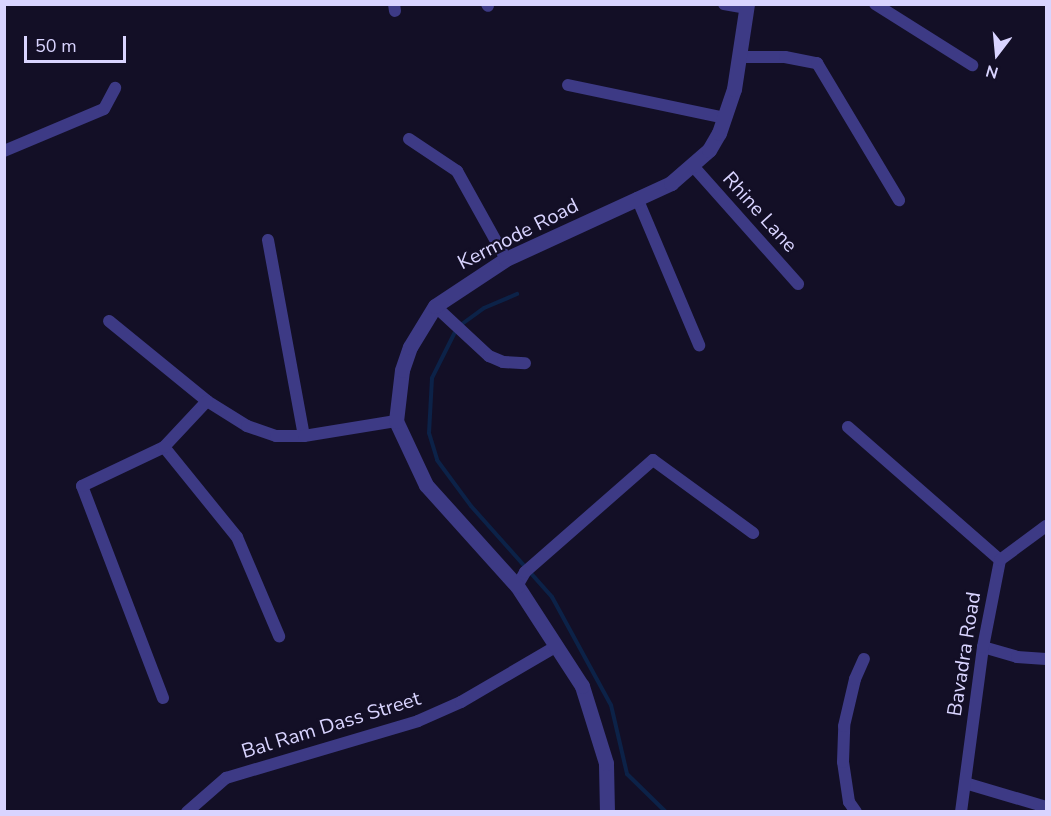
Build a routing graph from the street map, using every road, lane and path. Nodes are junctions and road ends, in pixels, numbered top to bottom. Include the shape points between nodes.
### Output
1 (724, 4) edge
2 (875, 4) edge
3 (747, 6) edge
4 (739, 57) junction
5 (972, 65) dead end
6 (568, 85) dead end
7 (115, 88) dead end
8 (725, 117) junction
9 (409, 139) dead end
10 (4, 151) edge
11 (693, 166) junction
12 (637, 198) junction
13 (900, 200) dead end
14 (268, 240) dead end
15 (506, 259) junction
16 (798, 284) dead end
17 (435, 306) junction
18 (109, 321) dead end
19 (699, 345) dead end
20 (525, 363) dead end
21 (207, 401) junction
22 (396, 421) junction
23 (848, 427) dead end
24 (304, 436) junction
25 (164, 447) junction
26 (1047, 526) edge
27 (753, 532) dead end
28 (1000, 560) junction
29 (517, 586) junction
30 (279, 636) dead end
31 (555, 647) junction
32 (983, 647) junction
33 (864, 659) dead end
34 (1047, 659) edge
35 (163, 698) dead end
36 (965, 783) junction
37 (1047, 807) edge
38 (187, 812) edge
39 (607, 812) edge
40 (856, 812) edge
41 (961, 812) edge

1 - 3 street
2 - 5 street
3 - 4 street, Kermode Road
4 - 8 street, Kermode Road
4 - 13 street via 785,57 817,63
6 - 8 street
7 - 10 street via 104,108
8 - 11 street, Kermode Road via 709,150
9 - 15 street via 457,171
11 - 12 street, Kermode Road via 671,183
11 - 16 street, Rhine Lane
12 - 15 street, Kermode Road
12 - 19 street
14 - 24 street
15 - 17 street, Kermode Road
17 - 20 street via 489,356 503,362
17 - 22 street, Kermode Road via 410,347 402,370
18 - 21 street
21 - 24 street via 247,426 276,436
21 - 25 street
22 - 24 street
22 - 29 street via 426,484
23 - 28 street
25 - 30 street via 237,537
25 - 35 street via 82,486
26 - 28 street
27 - 29 street via 653,460 525,572
28 - 32 street, Bavadra Road
29 - 31 street
31 - 38 street, Bal Ram Dass Street via 461,702 418,721 226,778
31 - 39 street via 582,686 594,717 606,763
32 - 34 street via 1017,657
32 - 36 street, Bavadra Road
33 - 40 street via 843,726 849,802
36 - 37 street
36 - 41 street, Bavadra Road

